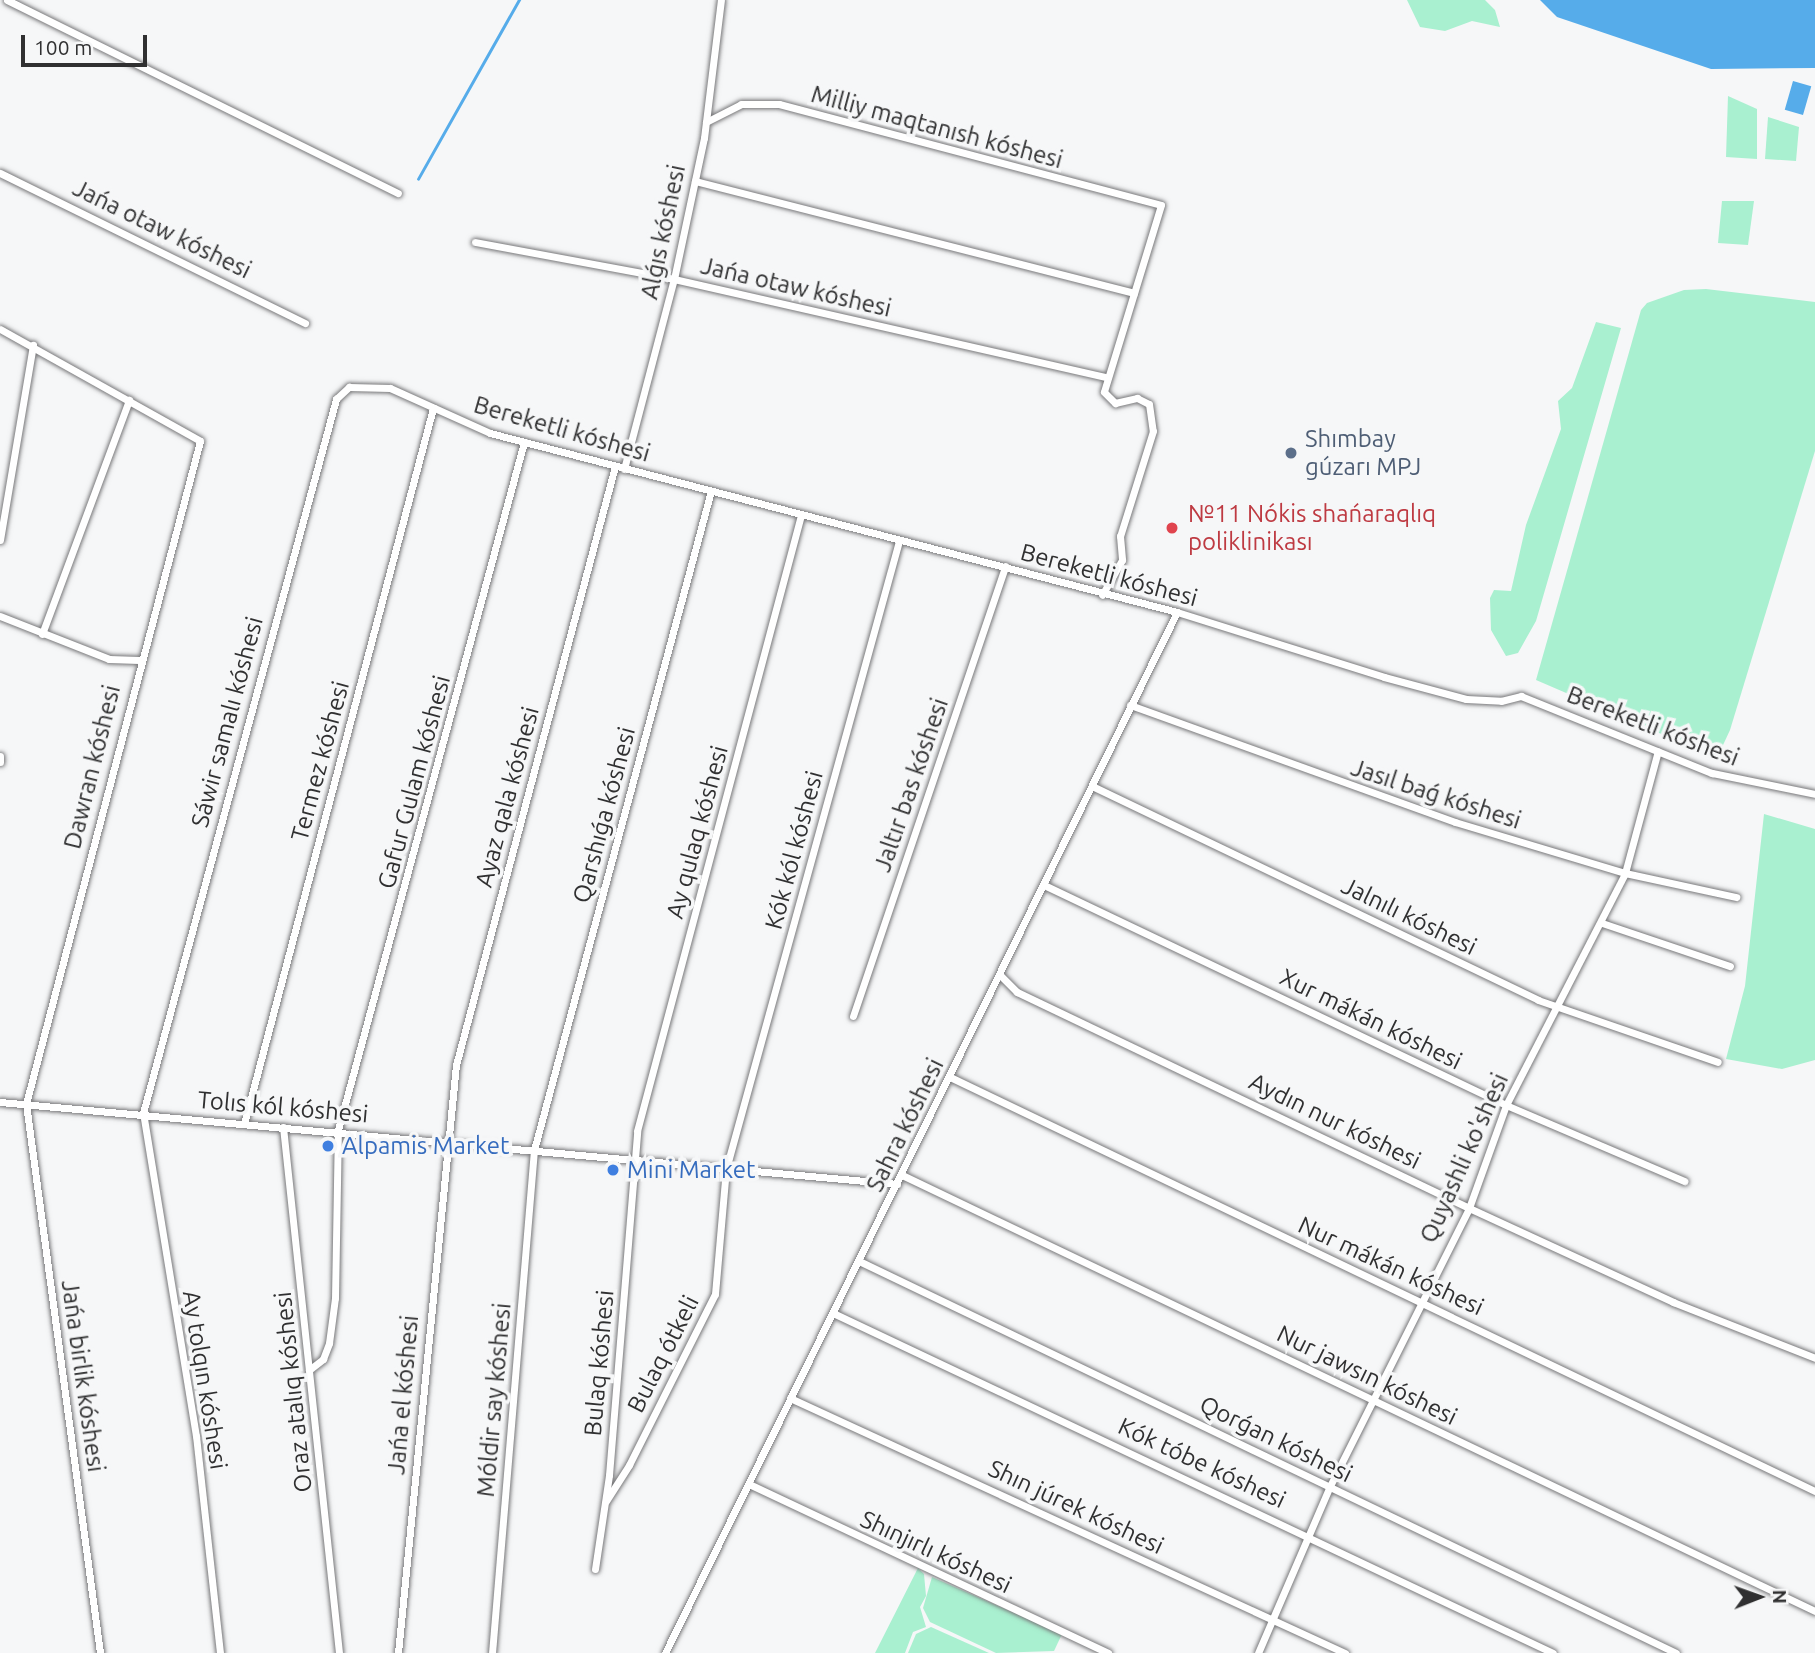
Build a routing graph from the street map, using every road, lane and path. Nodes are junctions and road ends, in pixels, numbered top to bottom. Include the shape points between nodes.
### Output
1 (7, 0) edge
2 (721, 0) edge
3 (706, 122) junction
4 (0, 173) edge
5 (695, 181) junction
6 (398, 193) dead end
7 (475, 242) dead end
8 (674, 279) junction
9 (1134, 293) junction
10 (305, 323) dead end
11 (0, 329) edge
12 (33, 345) junction
13 (1107, 377) junction
14 (390, 388) joint
15 (129, 400) junction
16 (433, 408) junction
17 (524, 442) junction
18 (615, 466) junction
19 (624, 469) junction
20 (711, 491) junction
21 (801, 515) junction
22 (0, 540) edge
23 (899, 541) junction
24 (1005, 566) junction
25 (1102, 595) junction
26 (1177, 612) junction
27 (0, 616) edge
28 (41, 634) junction
29 (139, 660) junction
30 (1130, 705) junction
31 (1658, 751) junction
32 (1092, 786) junction
33 (1815, 794) edge
34 (1625, 873) junction
35 (1044, 886) junction
36 (1736, 897) dead end
37 (1602, 923) junction
38 (1730, 966) dead end
39 (1000, 975) junction
40 (1556, 1006) junction
41 (853, 1016) dead end
42 (1718, 1062) dead end
43 (950, 1077) junction
44 (0, 1102) edge
45 (26, 1104) junction
46 (1506, 1105) junction
47 (144, 1113) junction
48 (244, 1124) junction
49 (283, 1127) junction
50 (338, 1130) junction
51 (447, 1140) junction
52 (534, 1150) junction
53 (637, 1159) junction
54 (726, 1169) junction
55 (902, 1175) junction
56 (1684, 1181) dead end
57 (897, 1184) junction
58 (1469, 1208) junction
59 (859, 1261) junction
60 (1419, 1300) junction
61 (834, 1313) junction
62 (1815, 1358) edge
63 (310, 1370) junction
64 (790, 1398) junction
65 (1372, 1399) junction
66 (749, 1484) junction
67 (1330, 1486) junction
68 (1815, 1491) edge
69 (604, 1503) junction
70 (1308, 1534) junction
71 (595, 1569) dead end
72 (1815, 1611) edge
73 (1276, 1620) junction
74 (100, 1653) edge
75 (220, 1653) edge
76 (340, 1653) edge
77 (398, 1653) edge
78 (492, 1653) edge
79 (665, 1653) edge
80 (1108, 1653) edge
81 (1258, 1653) edge
82 (1345, 1653) edge
83 (1553, 1653) edge
84 (1676, 1653) edge

1 - 6 street
2 - 3 street, Alǵıs kóshesi
3 - 5 street, Alǵıs kóshesi
3 - 9 street, Milliy maqtanısh kóshesi via 741,104 779,104 1161,205
4 - 10 street, Jańa otaw kóshesi
5 - 8 street, Alǵıs kóshesi
5 - 9 street
7 - 8 street, Jańa otaw kóshesi
8 - 13 street, Jańa otaw kóshesi
8 - 19 street, Alǵıs kóshesi
9 - 13 street
11 - 12 street
12 - 15 street
12 - 22 street
13 - 25 street via 1104,393 1108,401 1137,398 1149,404 1153,431 1120,536 1122,560
14 - 16 street, Bereketli kóshesi
14 - 47 street, Sáwir samalı kóshesi via 349,387 336,399
15 - 28 street
15 - 29 street, Dawran kóshesi via 200,441
16 - 17 street, Bereketli kóshesi
16 - 48 street, Termez kóshesi
17 - 18 street, Bereketli kóshesi
17 - 50 street, Gafur Gulam kóshesi
18 - 19 street, Bereketli kóshesi
18 - 51 street, Ayaz qala kóshesi via 456,1065
19 - 20 street, Bereketli kóshesi
20 - 21 street, Bereketli kóshesi
20 - 52 street, Qarshıǵa kóshesi
21 - 23 street, Bereketli kóshesi
21 - 53 street, Ay qulaq kóshesi via 637,1131
23 - 24 street, Bereketli kóshesi
23 - 54 street, Kók kól kóshesi
24 - 25 street, Bereketli kóshesi
24 - 41 street, Jaltır bas kóshesi
25 - 26 street, Bereketli kóshesi
26 - 30 street, Sahra kóshesi
26 - 31 street, Bereketli kóshesi via 1466,699 1501,701 1521,695
27 - 28 street
28 - 29 street via 109,659
29 - 45 street, Dawran kóshesi
30 - 32 street, Sahra kóshesi
30 - 34 street, Jasıl baǵ kóshesi via 1455,822
31 - 33 street, Bereketli kóshesi via 1712,773
31 - 34 street, Quyashli ko'shesi
32 - 35 street, Sahra kóshesi
32 - 40 street, Jalnılı kóshesi
34 - 36 street, Jasıl baǵ kóshesi
34 - 37 street, Quyashli ko'shesi
35 - 39 street, Sahra kóshesi
35 - 46 street, Xur mákán kóshesi
37 - 38 street
37 - 40 street, Quyashli ko'shesi
39 - 43 street, Sahra kóshesi
39 - 58 street, Aydın nur kóshesi via 1017,992
40 - 42 street, Jalnılı kóshesi
40 - 46 street, Quyashli ko'shesi
43 - 55 street, Sahra kóshesi
43 - 60 street, Nur mákán kóshesi
44 - 45 street, Tolıs kól kóshesi
45 - 47 street, Tolıs kól kóshesi
45 - 74 street, Jańa birlik kóshesi
46 - 56 street, Xur mákán kóshesi
46 - 58 street, Quyashli ko'shesi
47 - 48 street, Tolıs kól kóshesi
47 - 75 street, Ay tolqın kóshesi via 196,1436
48 - 49 street, Tolıs kól kóshesi
49 - 50 street, Tolıs kól kóshesi
49 - 63 street, Oraz atalıq kóshesi
50 - 51 street, Tolıs kól kóshesi
50 - 63 street, Gafur Gulam kóshesi via 335,1298 329,1343 323,1359
51 - 52 street, Tolıs kól kóshesi
51 - 77 street, Jańa el kóshesi
52 - 53 street, Tolıs kól kóshesi
52 - 78 street, Móldir say kóshesi
53 - 54 street, Tolıs kól kóshesi
53 - 69 street, Bulaq kóshesi
54 - 57 street, Tolıs kól kóshesi
54 - 69 street, Bulaq ótkeli via 715,1294 629,1465
55 - 57 street, Sahra kóshesi
55 - 65 street, Nur jawsın kóshesi
57 - 59 street, Sahra kóshesi
58 - 60 street, Quyashli ko'shesi
58 - 62 street, Aydın nur kóshesi via 1673,1302
59 - 61 street, Sahra kóshesi
59 - 67 street, Qorǵan kóshesi
60 - 65 street, Quyashli ko'shesi
60 - 68 street, Nur mákán kóshesi
61 - 64 street, Sahra kóshesi
61 - 70 street, Kók tóbe kóshesi
63 - 76 street, Oraz atalıq kóshesi
64 - 66 street, Sahra kóshesi
64 - 73 street, Shın júrek kóshesi
65 - 67 street, Quyashli ko'shesi
65 - 72 street, Nur jawsın kóshesi
66 - 79 street, Sahra kóshesi
66 - 80 street, Shınjırlı kóshesi
67 - 70 street, Quyashli ko'shesi
67 - 84 street, Qorǵan kóshesi
69 - 71 street, Bulaq kóshesi
70 - 73 street, Quyashli ko'shesi
70 - 83 street, Kók tóbe kóshesi
73 - 81 street, Quyashli ko'shesi
73 - 82 street, Shın júrek kóshesi

